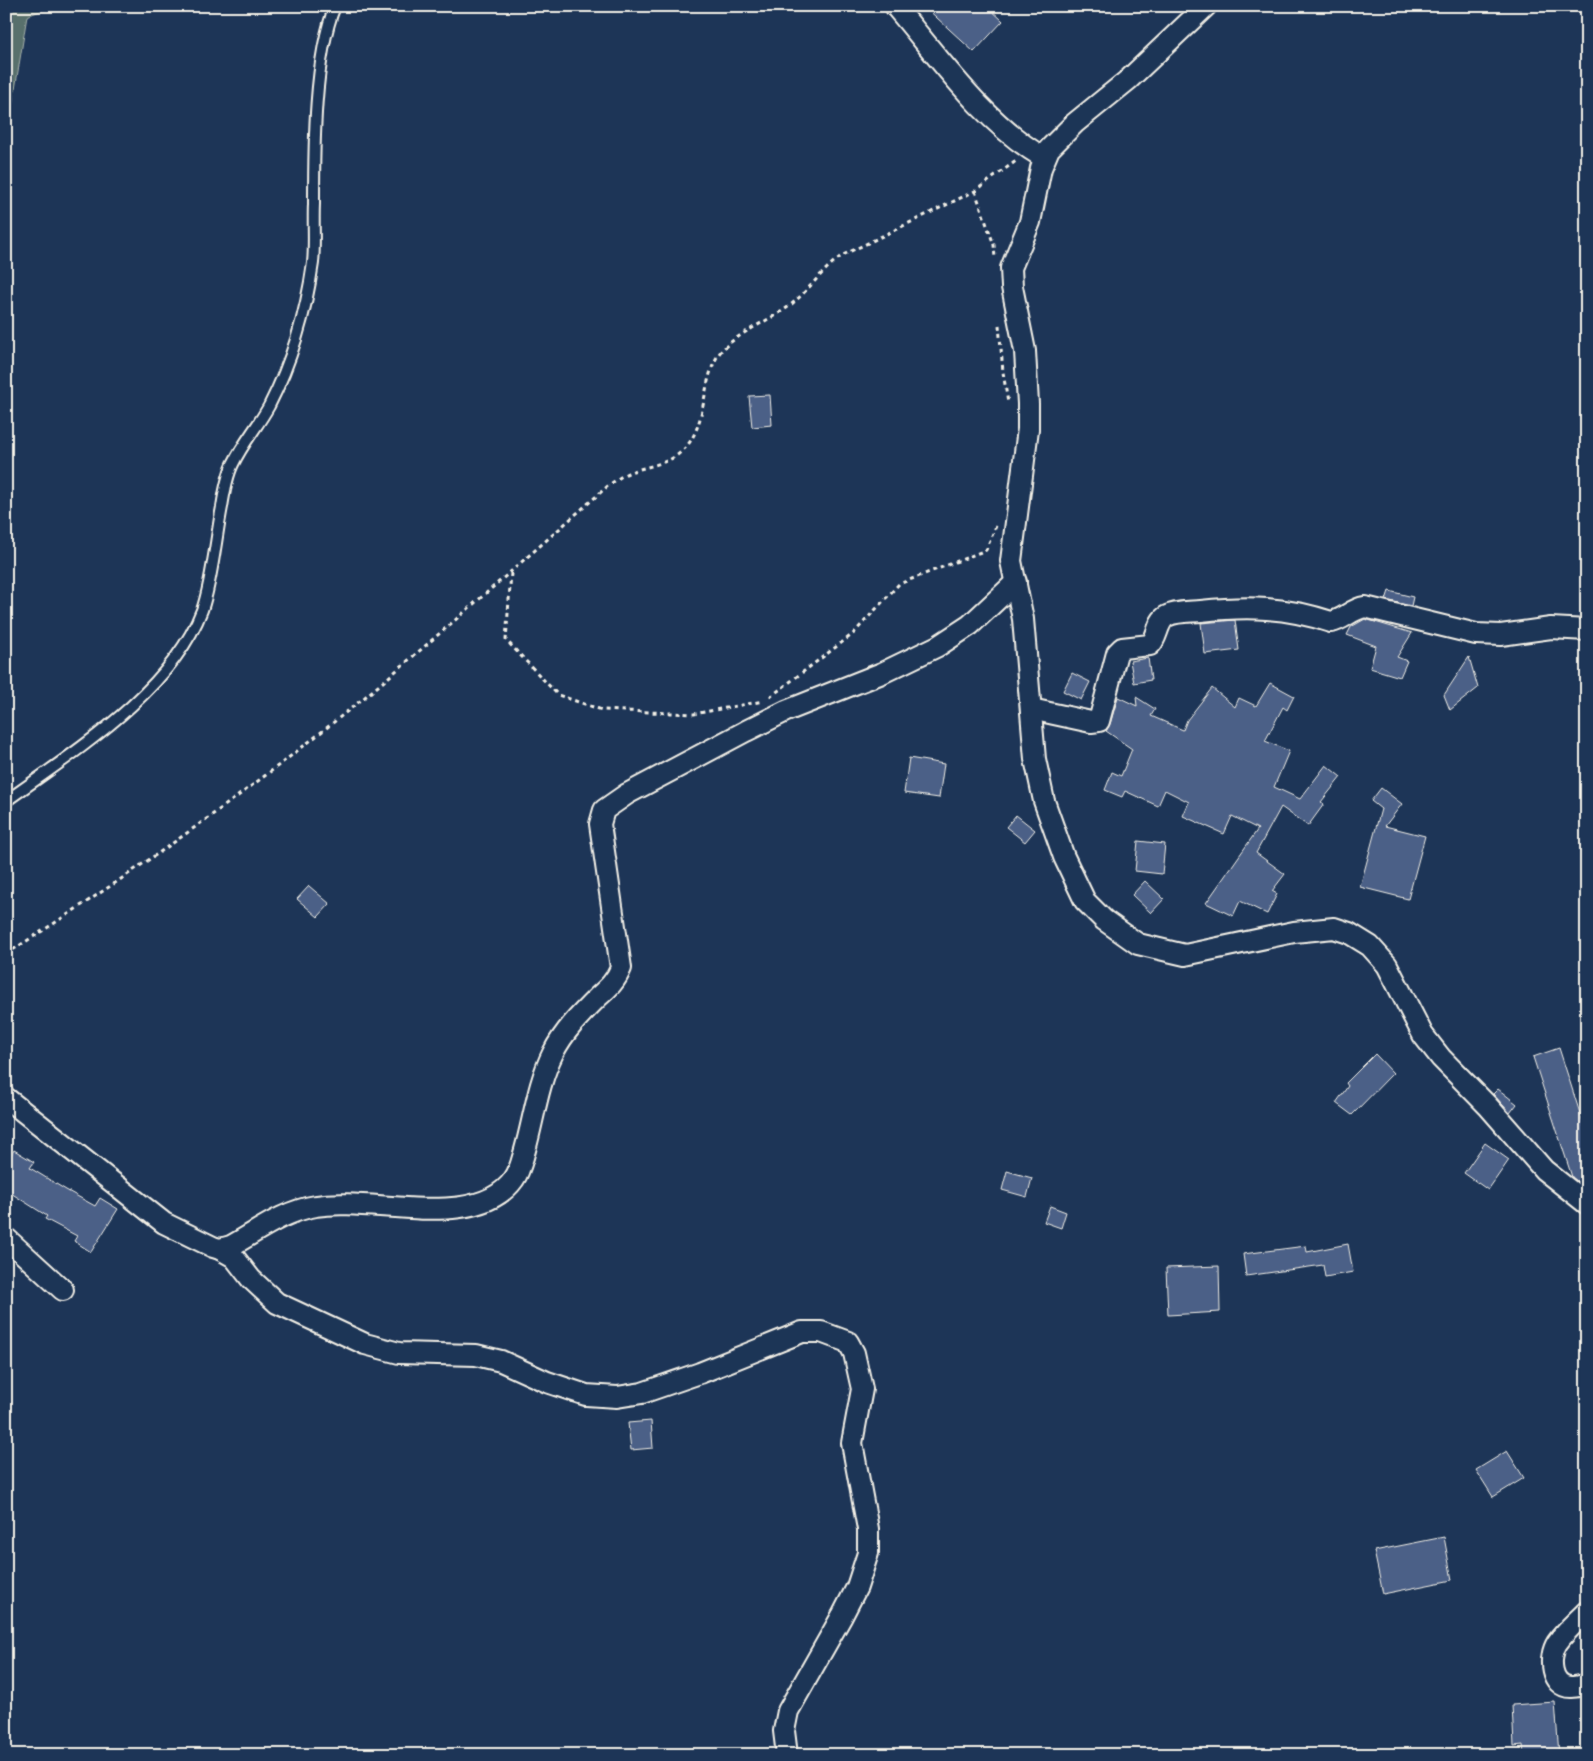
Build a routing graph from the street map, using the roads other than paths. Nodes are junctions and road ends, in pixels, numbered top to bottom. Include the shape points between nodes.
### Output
1 (335, 6) edge
2 (895, 6) edge
3 (1206, 6) edge
4 (1037, 154) junction
5 (1016, 582) junction
6 (1587, 630) edge
7 (1031, 709) junction
8 (6, 801) edge
9 (6, 1098) edge
10 (1587, 1204) edge
11 (6, 1238) edge
12 (220, 1248) junction
13 (63, 1290) dead end
14 (1587, 1611) edge
15 (1587, 1684) edge
16 (787, 1755) edge

1 - 8 lane via 324,46 320,82 314,154 313,261 305,311 292,354 268,406 232,465 202,609 187,640 153,683 106,730
2 - 4 street via 985,110
3 - 4 street via 1128,80
4 - 5 street via 1030,222 1010,278 1028,379 1028,429 1012,561
5 - 7 street via 1023,619
5 - 12 street via 970,625 938,646 755,727 627,794 604,810 600,824 621,968 612,985 573,1023 556,1048 519,1169 506,1188 475,1204 452,1209 348,1204 314,1206 294,1212 231,1246
6 - 7 street via 1551,628 1501,635 1476,634 1365,607 1355,608 1337,622 1278,609 1185,612 1166,616 1150,646 1122,648 1117,653 1099,721
7 - 10 street via 1037,774 1052,828 1085,901 1104,920 1138,944 1185,955 1319,928 1341,930 1357,937 1387,964 1423,1035 1450,1069 1488,1106 1544,1170
9 - 12 street via 164,1223
11 - 13 street
12 - 16 street via 234,1257 276,1303 365,1344 399,1353 485,1357 586,1395 617,1397 642,1393 802,1332 821,1332 848,1342 854,1353 862,1389 852,1443 868,1529 868,1553 857,1587 788,1711 784,1731
14 - 15 street via 1556,1645 1552,1659 1553,1675 1562,1685 1572,1688

